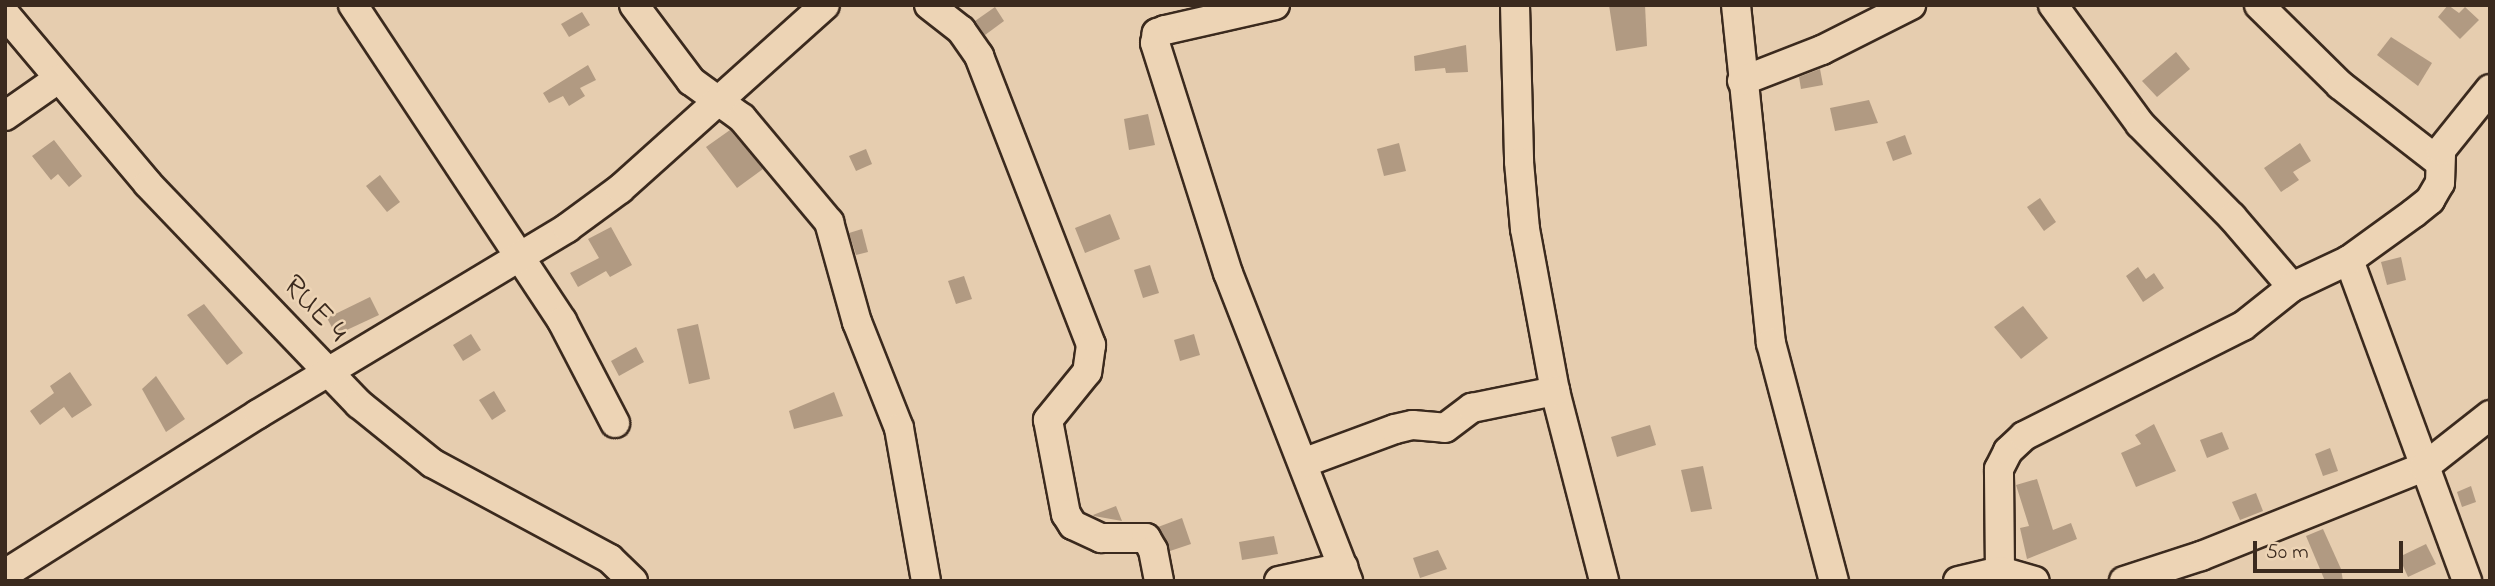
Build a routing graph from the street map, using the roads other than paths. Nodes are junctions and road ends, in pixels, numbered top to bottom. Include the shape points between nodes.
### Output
1 (353, 5) edge
2 (634, 5) edge
3 (825, 5) edge
4 (929, 5) edge
5 (1275, 5) edge
6 (1515, 5) edge
7 (1736, 5) edge
8 (1911, 5) edge
9 (2053, 5) edge
10 (2259, 5) edge
11 (5, 15) edge
12 (58, 79) junction
13 (1742, 81) junction
14 (2490, 89) edge
15 (716, 102) junction
16 (5, 116) edge
17 (2438, 162) junction
18 (522, 258) junction
19 (2349, 260) junction
20 (2292, 287) junction
21 (328, 375) junction
22 (1555, 391) junction
23 (2490, 415) edge
24 (615, 423) dead end
25 (1303, 463) junction
26 (2424, 467) junction
27 (2000, 571) junction
28 (5, 574) edge
29 (1346, 574) edge
30 (633, 581) edge
31 (926, 581) edge
32 (1159, 581) edge
33 (1279, 581) edge
34 (1604, 581) edge
35 (1834, 581) edge
36 (1958, 581) edge
37 (2035, 581) edge
38 (2124, 581) edge
39 (2467, 581) edge

1 - 18 street
2 - 15 street via 659,43
3 - 15 street
4 - 32 street via 961,30 979,56 1091,345 1087,372 1048,420 1066,514 1073,525 1101,538 1146,538
5 - 25 street via 1165,30 1157,33 1155,43 1228,273
6 - 22 street via 1524,216
7 - 13 street
8 - 13 street via 1822,50
9 - 20 street via 2140,124 2232,217
10 - 17 street via 2340,85
11 - 12 street, RUE 4
12 - 16 street
12 - 21 street, RUE 4 via 156,193
13 - 35 street via 1771,343
14 - 17 street via 2441,150
15 - 18 street via 620,189
15 - 31 street via 742,118 829,222 857,322 899,428
17 - 19 street via 2440,183 2430,200
18 - 21 street
18 - 24 street via 562,321
19 - 20 street
19 - 26 street
20 - 27 street via 2243,326 2024,436 2008,451 1999,469
21 - 28 street via 258,414
21 - 30 street, RUE 4 via 432,463 610,559
22 - 25 street via 1472,408 1445,428 1413,425 1395,429
22 - 34 street
23 - 26 street
25 - 29 street
26 - 38 street via 2202,556
26 - 39 street
27 - 36 street
27 - 37 street
29 - 33 street

